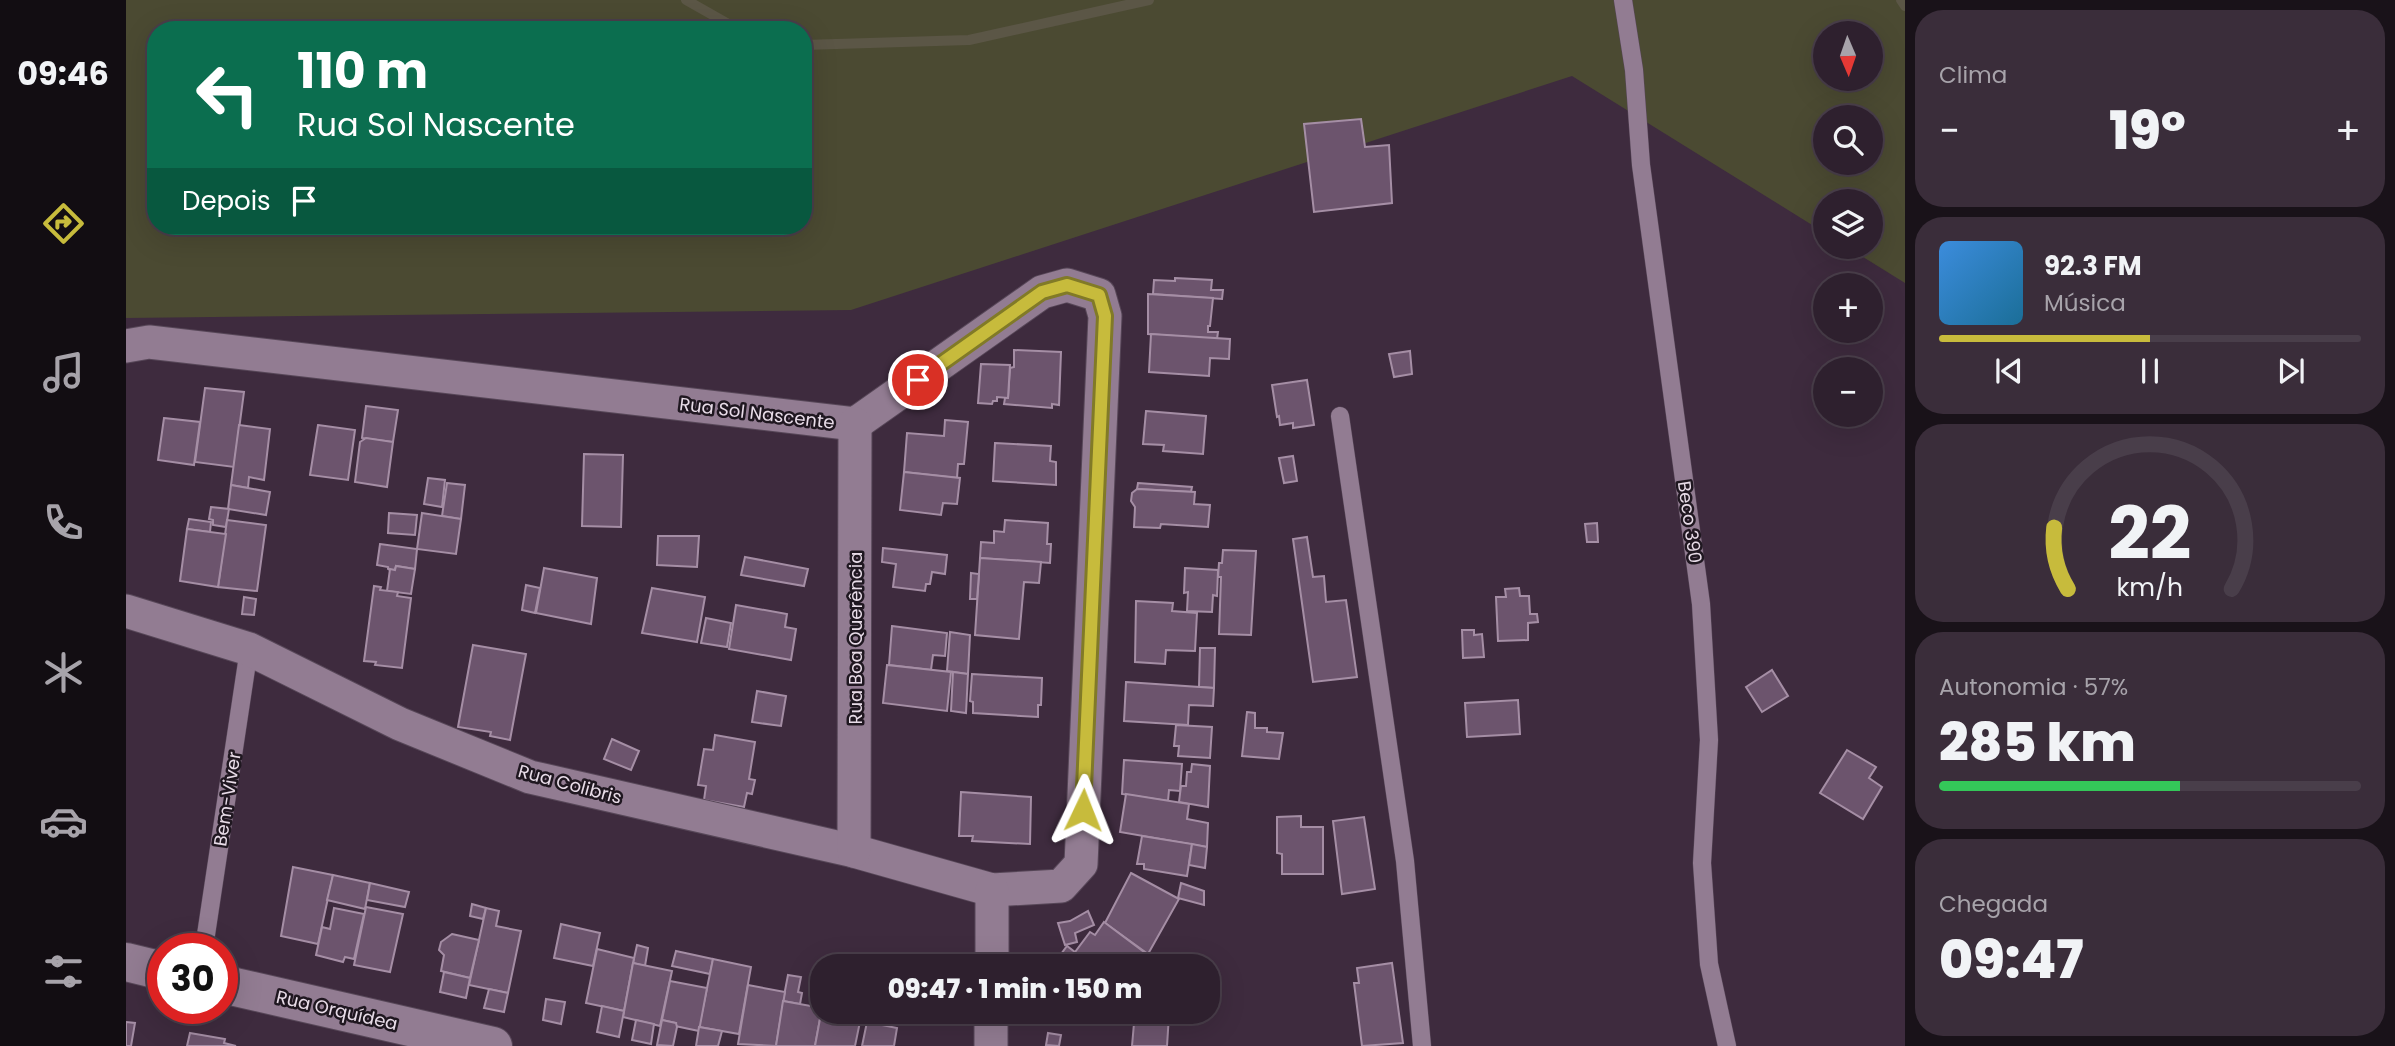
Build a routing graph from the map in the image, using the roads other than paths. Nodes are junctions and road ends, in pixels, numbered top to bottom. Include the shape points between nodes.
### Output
1 (1623, 0) edge
2 (126, 346) edge
3 (1340, 416) dead end
4 (855, 424) junction
5 (126, 611) edge
6 (249, 649) junction
7 (854, 851) junction
8 (992, 890) junction
9 (206, 933) edge
10 (992, 954) edge
11 (126, 962) edge
12 (147, 967) edge
13 (238, 988) edge
14 (991, 1024) edge
15 (493, 1046) edge
16 (991, 1046) edge
17 (1422, 1046) edge
18 (1727, 1046) edge

1 - 18 lane, Beco 390 via 1701,604 1709,740 1702,863 1709,964
2 - 4 street, Rua Sol Nascente via 149,342
3 - 17 lane via 1405,861
4 - 7 street, Rua Boa Querência
4 - 8 street, Rua Sol Nascente via 1042,292 1067,285 1099,295 1105,316 1081,864 1061,886
5 - 6 street, Rua Colibris
6 - 7 street, Rua Colibris via 400,724 530,777
6 - 9 lane, Bem-Viver
7 - 8 street, Rua Colibris
8 - 10 street
11 - 12 street
13 - 15 street, Rua Orquídea
14 - 16 street

